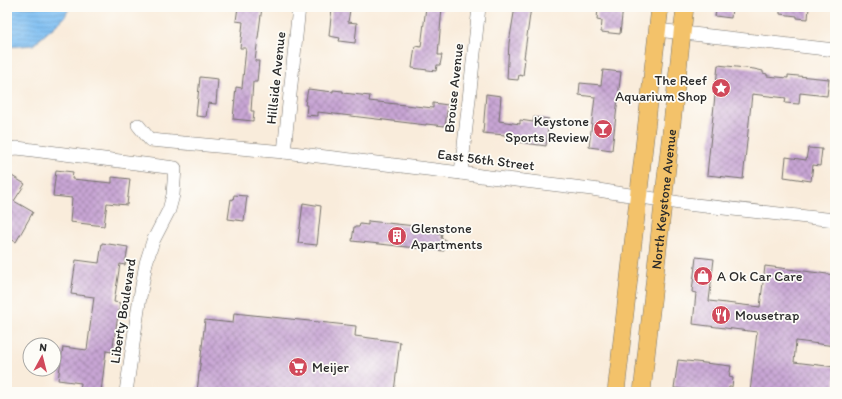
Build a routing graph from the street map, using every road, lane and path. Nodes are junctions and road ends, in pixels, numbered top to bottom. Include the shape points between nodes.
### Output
1 (299, 7) edge
2 (479, 7) edge
3 (660, 7) edge
4 (685, 7) edge
5 (657, 30) junction
6 (683, 32) junction
7 (835, 50) edge
8 (138, 125) dead end
9 (7, 149) edge
10 (284, 152) junction
11 (461, 173) junction
12 (638, 195) junction
13 (664, 201) junction
14 (835, 220) edge
15 (126, 392) edge
16 (616, 392) edge
17 (642, 392) edge

1 - 10 street, Hillside Avenue
2 - 11 street, Brouse Avenue
3 - 5 main road, North Keystone Avenue
4 - 6 main road, North Keystone Avenue
5 - 6 street
5 - 12 main road, North Keystone Avenue
6 - 7 street
6 - 13 main road, North Keystone Avenue
8 - 10 street, East 56th Street via 150,140
9 - 15 street, Liberty Boulevard via 17,148 175,168 169,210 153,241 146,263
10 - 11 street, East 56th Street
11 - 12 street, East 56th Street
12 - 13 street, East 56th Street
12 - 16 main road, North Keystone Avenue
13 - 14 street, East 56th Street
13 - 17 main road, North Keystone Avenue

